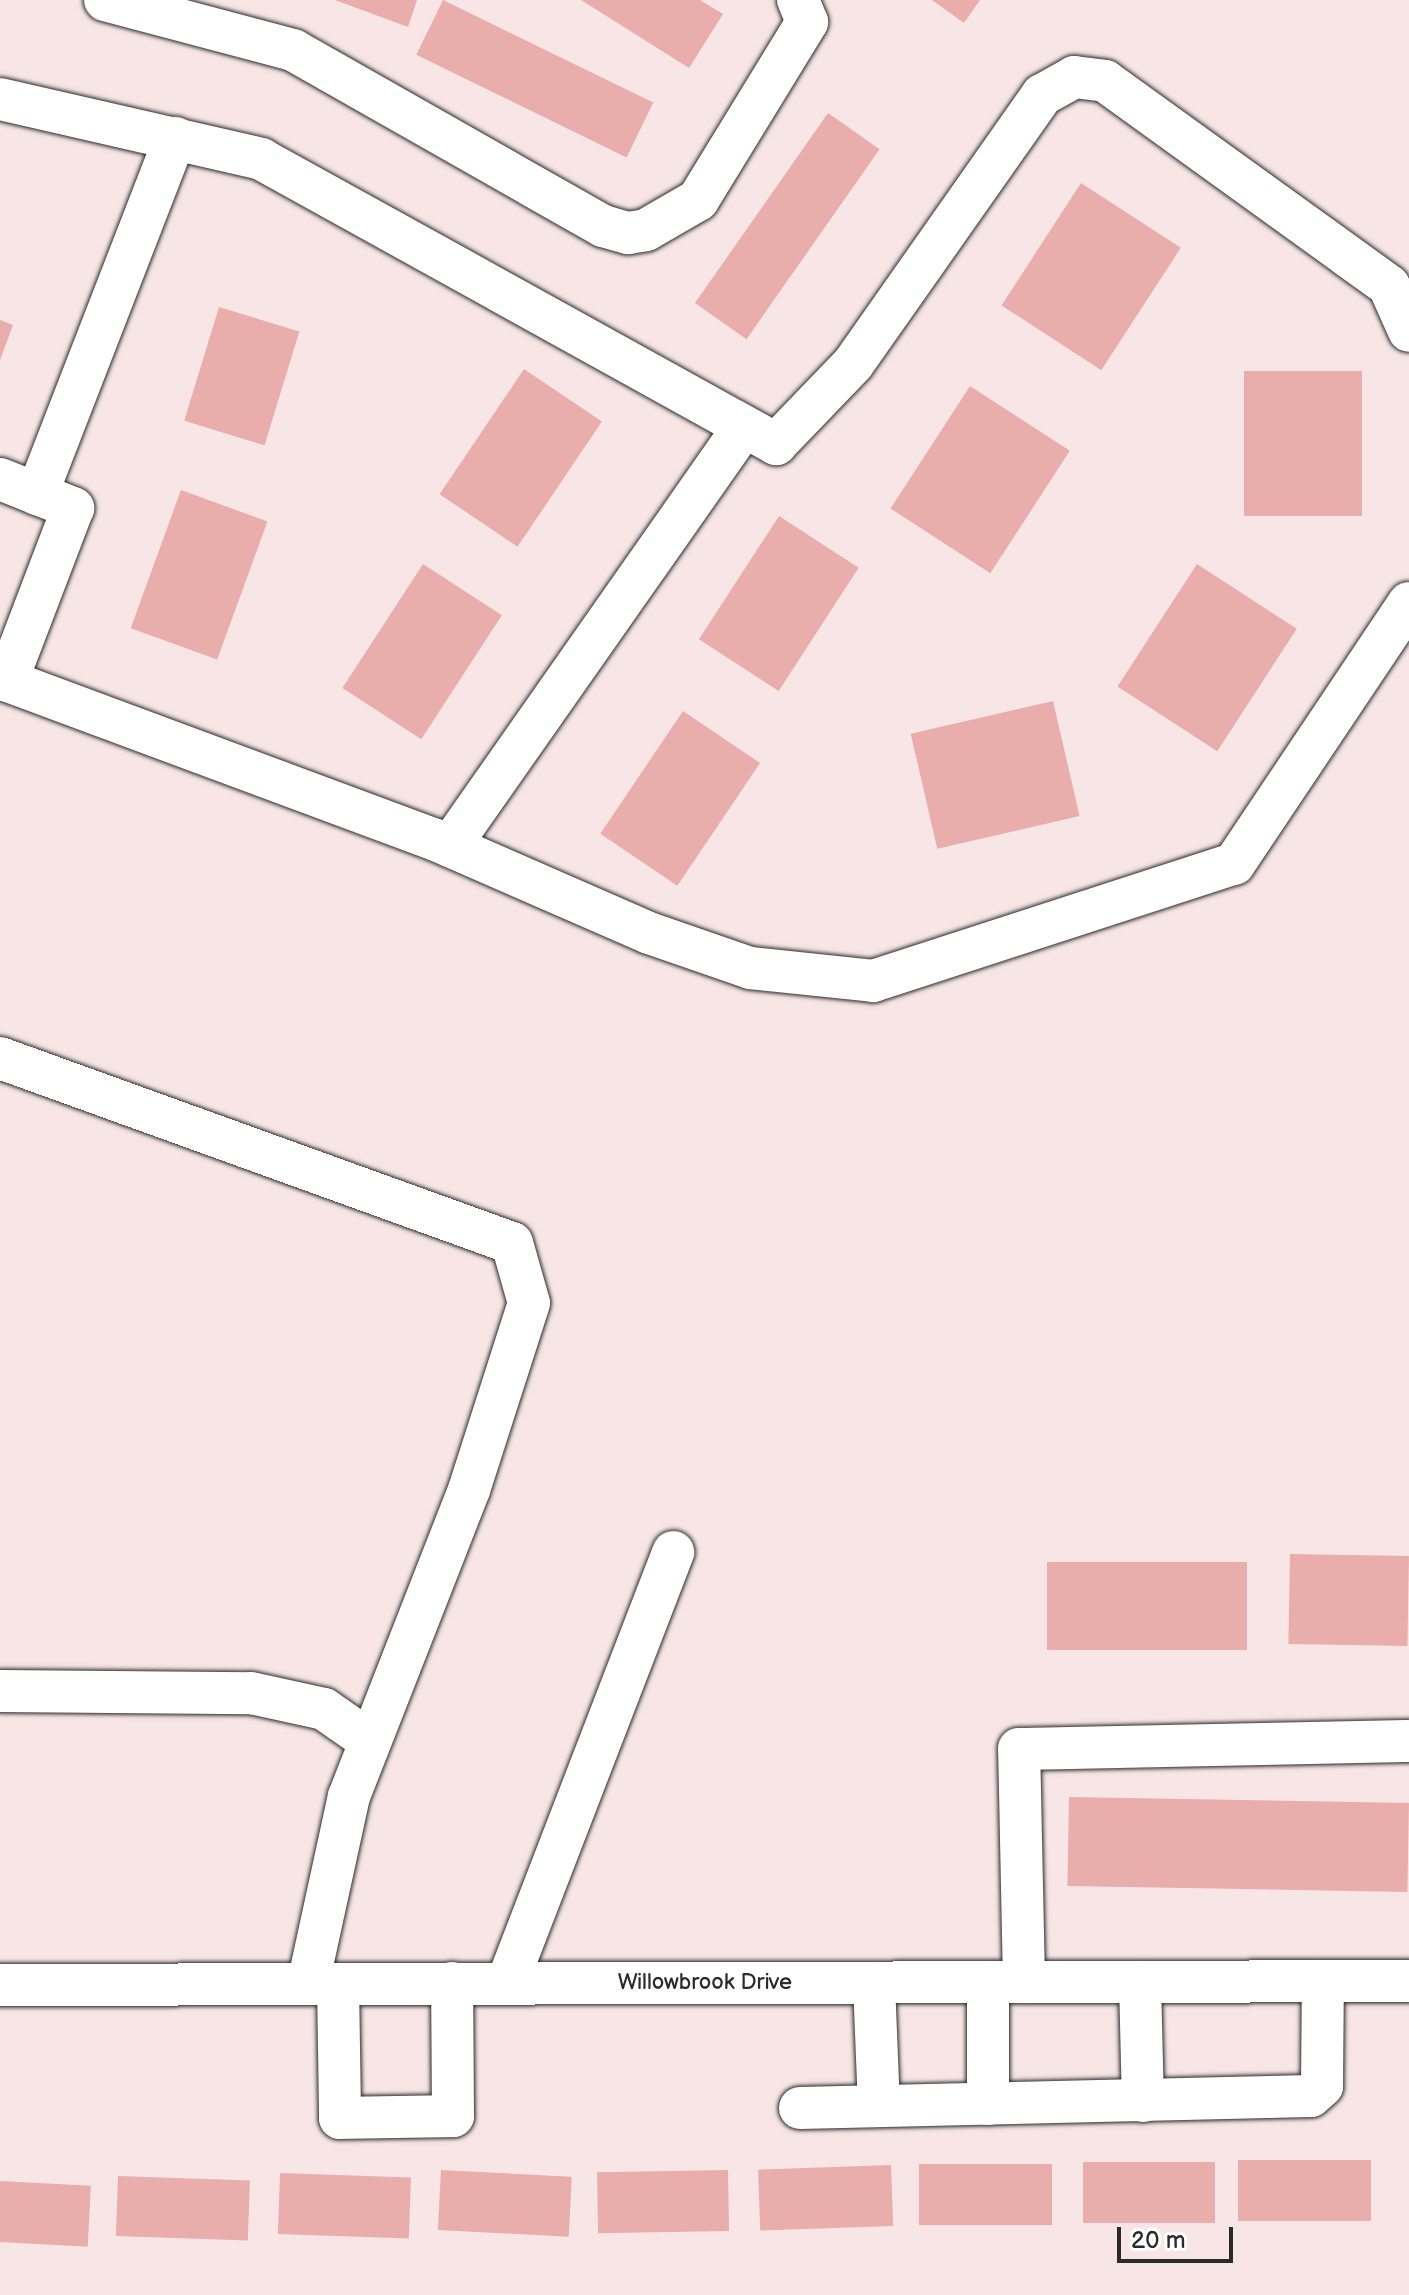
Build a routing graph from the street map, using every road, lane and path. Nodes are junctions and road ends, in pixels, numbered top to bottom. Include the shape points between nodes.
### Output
1 (105, 0) edge
2 (798, 0) edge
3 (0, 99) edge
4 (175, 138) junction
5 (1409, 331) edge
6 (743, 428) junction
7 (19, 486) edge
8 (1409, 603) edge
9 (4, 680) edge
10 (450, 846) junction
11 (0, 1058) edge
12 (673, 1552) dead end
13 (0, 1691) edge
14 (370, 1741) junction
15 (1409, 1741) edge
16 (1323, 1981) junction
17 (1409, 1981) edge
18 (1006, 1982) junction
19 (1140, 1982) junction
20 (452, 1983) junction
21 (507, 1983) junction
22 (874, 1983) junction
23 (323, 1984) junction
24 (0, 1985) edge
25 (1143, 2101) junction
26 (988, 2104) junction
27 (879, 2106) junction
28 (800, 2108) dead end

1 - 2 street via 293,50 603,226 628,233 646,230 698,200 807,22
3 - 4 street
4 - 6 street via 261,159
4 - 7 street
5 - 6 street via 1389,286 1105,81 1074,77 1042,95 853,364 776,444
6 - 10 street
7 - 9 street via 73,508
8 - 10 street via 1234,864 873,981 750,968 649,933
9 - 10 street
11 - 14 street via 512,1243 529,1303 469,1490
12 - 21 street
13 - 14 street via 251,1693 324,1709
14 - 23 street via 349,1796
15 - 18 street via 1019,1749
16 - 17 street, Willowbrook Drive
16 - 19 street, Willowbrook Drive
16 - 25 street via 1322,2086 1311,2096
18 - 19 street, Willowbrook Drive
18 - 22 street, Willowbrook Drive
18 - 26 street
19 - 25 street
20 - 21 street, Willowbrook Drive
20 - 23 street, Willowbrook Drive
20 - 23 street via 453,2116 340,2118
21 - 22 street, Willowbrook Drive
22 - 27 street
23 - 24 street, Willowbrook Drive
25 - 26 street
26 - 27 street
27 - 28 street

